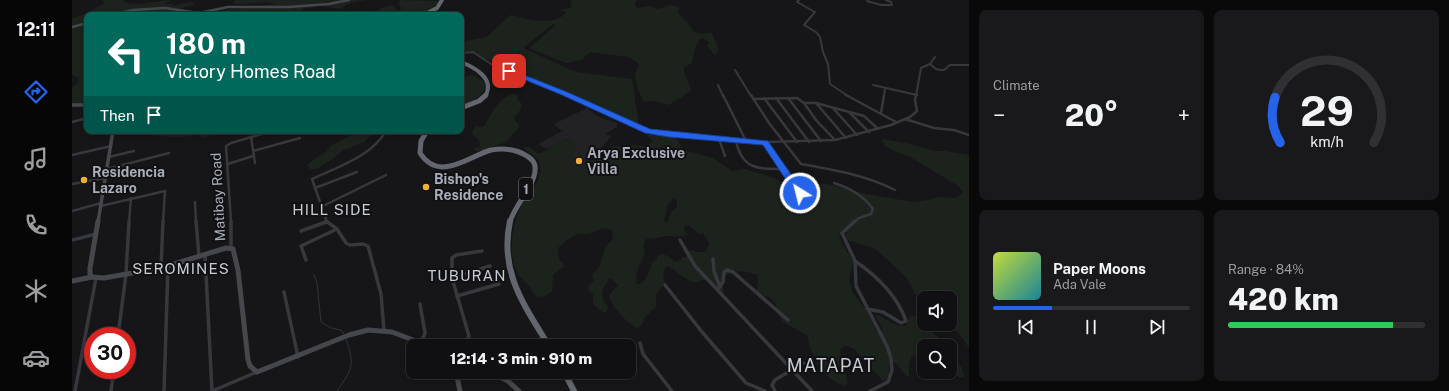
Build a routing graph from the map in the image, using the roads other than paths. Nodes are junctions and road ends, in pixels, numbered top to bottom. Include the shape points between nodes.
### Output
1 (349, 0) edge
2 (442, 0) edge
3 (799, 0) edge
4 (886, 0) edge
5 (867, 1) dead end
6 (133, 10) joint
7 (124, 12) edge
8 (186, 12) edge
9 (204, 12) edge
10 (428, 12) edge
11 (84, 24) edge
12 (72, 27) edge
13 (464, 53) edge
14 (935, 57) dead end
15 (464, 64) edge
16 (930, 64) junction
17 (969, 65) edge
18 (735, 70) dead end
19 (718, 85) dead end
20 (874, 85) dead end
21 (884, 88) junction
22 (916, 95) junction
23 (753, 98) junction
24 (764, 98) junction
25 (776, 98) junction
26 (788, 98) junction
27 (804, 103) junction
28 (816, 103) junction
29 (72, 105) edge
30 (84, 105) edge
31 (464, 107) edge
32 (832, 108) junction
33 (850, 113) junction
34 (881, 113) junction
35 (84, 119) edge
36 (905, 119) junction
37 (72, 122) edge
38 (896, 122) junction
39 (878, 129) junction
40 (869, 132) junction
41 (113, 134) edge
42 (262, 134) edge
43 (385, 134) edge
44 (425, 134) edge
45 (857, 135) junction
46 (969, 135) edge
47 (251, 137) junction
48 (300, 138) dead end
49 (846, 138) junction
50 (719, 139) junction
51 (736, 140) junction
52 (835, 140) junction
53 (746, 141) junction
54 (821, 141) junction
55 (766, 142) junction
56 (797, 142) junction
57 (809, 142) junction
58 (784, 143) junction
59 (111, 146) junction
60 (134, 151) dead end
61 (253, 151) junction
62 (168, 153) dead end
63 (72, 155) edge
64 (254, 156) junction
65 (725, 156) dead end
66 (109, 157) junction
67 (228, 164) junction
68 (254, 164) dead end
69 (107, 169) junction
70 (783, 169) junction
71 (357, 172) dead end
72 (386, 175) dead end
73 (105, 178) junction
74 (834, 183) dead end
75 (72, 184) edge
76 (315, 188) junction
77 (895, 190) dead end
78 (800, 193) dead end
79 (131, 198) junction
80 (195, 202) dead end
81 (101, 205) junction
82 (321, 207) junction
83 (72, 211) edge
84 (326, 222) junction
85 (336, 229) junction
86 (301, 231) dead end
87 (96, 234) junction
88 (72, 240) edge
89 (680, 240) dead end
90 (230, 248) junction
91 (482, 251) dead end
92 (205, 255) junction
93 (199, 257) junction
94 (713, 259) dead end
95 (306, 260) dead end
96 (855, 261) junction
97 (168, 266) junction
98 (490, 266) dead end
99 (161, 268) junction
100 (126, 274) junction
101 (94, 278) junction
102 (452, 278) junction
103 (72, 281) edge
104 (499, 284) dead end
105 (665, 285) dead end
106 (719, 288) junction
107 (284, 292) dead end
108 (457, 296) junction
109 (420, 304) dead end
110 (867, 309) junction
111 (788, 320) dead end
112 (119, 327) edge
113 (384, 330) junction
114 (410, 339) edge
115 (423, 339) edge
116 (467, 339) edge
117 (545, 339) edge
118 (640, 343) dead end
119 (298, 357) junction
120 (803, 363) dead end
121 (792, 370) junction
122 (257, 372) junction
123 (113, 379) edge
124 (457, 379) edge
125 (504, 379) edge
126 (568, 379) edge
127 (75, 391) edge
128 (111, 391) edge
129 (164, 391) edge
130 (212, 391) edge
131 (460, 391) edge
132 (519, 391) edge
133 (574, 391) edge
134 (672, 391) edge
135 (765, 391) edge
136 (775, 391) edge
137 (812, 391) edge
138 (870, 391) edge

1 - 9 street via 289,7 228,7
2 - 10 highway via 439,6
3 - 34 street via 797,2 815,12 804,25 820,37 828,64 830,84
4 - 5 street via 892,5 884,6
6 - 7 street
6 - 8 street via 172,8
11 - 12 street
13 - 50 street via 473,52 487,62 564,93 645,131
14 - 16 street
15 - 31 highway via 479,71 489,85 482,98
16 - 17 street via 941,70 948,65
16 - 22 street via 921,68
18 - 23 street
19 - 53 street
20 - 21 street
21 - 22 street
21 - 34 street
22 - 36 street via 917,111
23 - 24 street
23 - 58 street
24 - 25 street
24 - 56 street
25 - 26 street
25 - 57 street
26 - 27 street via 797,98
26 - 54 street
27 - 28 street
27 - 52 street
28 - 32 street
28 - 49 street
29 - 30 street
32 - 33 street
32 - 45 street
33 - 39 street via 867,117
33 - 40 street
34 - 38 street
35 - 37 street
36 - 38 street
36 - 46 street
38 - 39 street
39 - 40 street
40 - 45 street
41 - 59 street
42 - 47 street
43 - 76 street via 382,140 364,153 312,179
44 - 117 highway, 1 via 421,141 420,153 422,158 432,164 459,165 484,152 500,149 518,152 533,161 535,173 510,224 507,258 514,285
45 - 49 street
47 - 61 street
47 - 67 street, Matibay Road via 227,145
48 - 61 street
49 - 52 street
50 - 51 street
50 - 65 street
51 - 53 street
51 - 70 street via 740,155 745,161 763,168
52 - 54 street
53 - 55 street
54 - 57 street
55 - 58 street
55 - 70 street
56 - 57 street
56 - 58 street
58 - 77 street via 804,165 855,174
59 - 63 street
59 - 66 street
60 - 66 street
61 - 64 street
62 - 69 street
64 - 67 street
64 - 68 street
66 - 69 street
67 - 90 street, Matibay Road via 232,241
69 - 73 street
70 - 78 street
71 - 76 street
72 - 82 street
73 - 75 street
73 - 81 street
74 - 96 street via 857,192 873,209 871,214 859,218 843,231 842,236
76 - 82 street
79 - 81 street
79 - 99 street via 166,192
79 - 100 street
80 - 93 street
81 - 83 street
81 - 87 street
82 - 84 street
84 - 85 street
84 - 86 street
85 - 95 street via 303,244
85 - 113 street via 346,243 368,246 381,294
87 - 88 street
87 - 101 street via 90,268 90,274
89 - 106 street via 695,266
90 - 92 street
90 - 122 street via 235,250 237,260 249,364
91 - 102 street via 453,256
92 - 93 street
92 - 130 street
93 - 97 street
94 - 106 street
96 - 110 street via 855,285
96 - 110 street via 870,272 892,297 901,308 906,321 901,323 883,312
97 - 99 street
97 - 129 street
98 - 102 street
99 - 100 street
100 - 101 street
100 - 112 street
101 - 103 street
101 - 127 street
102 - 108 street
104 - 108 street
105 - 135 street via 746,383
106 - 111 street via 723,282 724,272 733,272
106 - 121 street
107 - 119 street
108 - 116 street via 469,336
109 - 115 street via 425,333
110 - 138 street via 887,345 893,367 888,382
113 - 114 street
113 - 119 street via 368,330 349,335
118 - 134 street via 643,354
119 - 122 street
120 - 121 street
121 - 136 street via 774,380 772,385
121 - 137 street
122 - 130 street
123 - 128 street
124 - 131 street
125 - 132 street
126 - 133 highway

